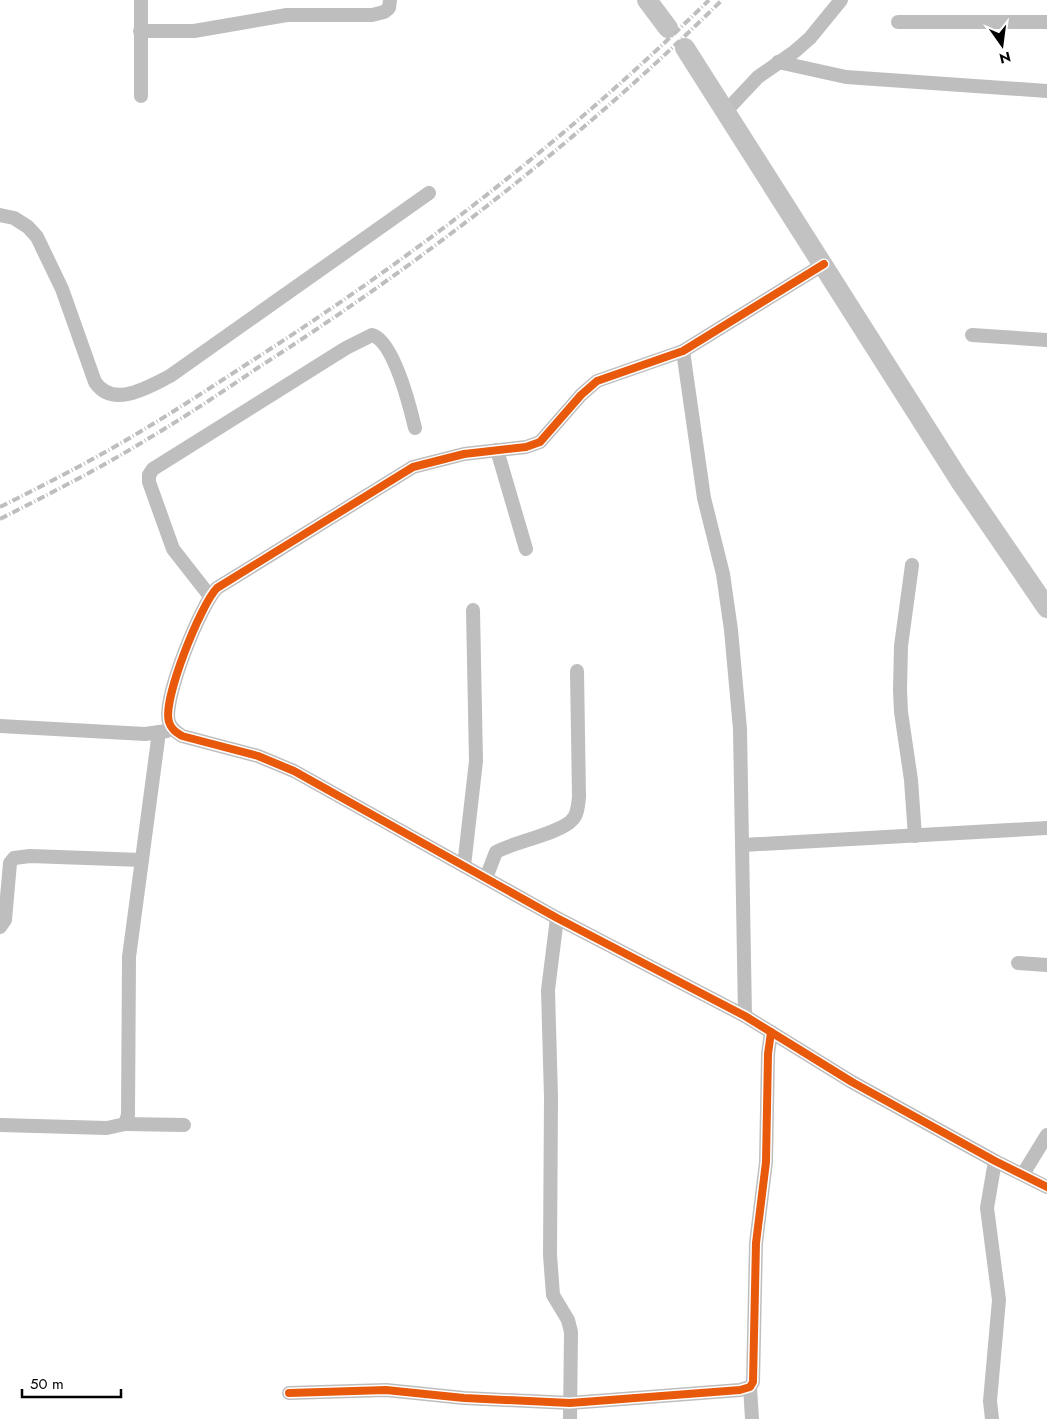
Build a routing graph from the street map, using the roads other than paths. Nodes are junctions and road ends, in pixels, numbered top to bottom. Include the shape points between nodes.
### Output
1 (140, 0) edge
2 (390, 0) edge
3 (648, 0) edge
4 (841, 0) edge
5 (898, 22) dead end
6 (1047, 22) edge
7 (668, 28) dead end
8 (140, 31) junction
9 (685, 48) dead end
10 (778, 62) junction
11 (1047, 90) edge
12 (141, 96) dead end
13 (726, 111) junction
14 (429, 193) dead end
15 (0, 215) edge
16 (824, 264) junction
17 (972, 335) dead end
18 (1047, 340) edge
19 (683, 351) junction
20 (415, 428) dead end
21 (497, 450) junction
22 (526, 549) dead end
23 (912, 565) dead end
24 (210, 595) junction
25 (1047, 608) edge
26 (473, 610) dead end
27 (577, 671) dead end
28 (0, 726) edge
29 (166, 731) junction
30 (1047, 828) edge
31 (915, 836) junction
32 (743, 845) junction
33 (142, 860) junction
34 (464, 866) junction
35 (486, 878) junction
36 (557, 918) junction
37 (0, 927) edge
38 (1018, 963) dead end
39 (1047, 965) edge
40 (745, 1016) junction
41 (771, 1032) junction
42 (125, 1124) junction
43 (0, 1125) edge
44 (184, 1125) dead end
45 (1047, 1135) edge
46 (995, 1161) junction
47 (1023, 1174) junction
48 (1047, 1187) edge
49 (750, 1387) junction
50 (289, 1393) dead end
51 (570, 1402) junction
52 (570, 1419) edge
53 (752, 1419) edge
54 (992, 1419) edge

1 - 8 street
2 - 8 street via 389,8 372,15 287,15 194,30
3 - 7 street
4 - 10 street via 810,38
5 - 6 street
8 - 12 street
9 - 13 street
10 - 11 street via 846,77
10 - 13 street via 758,77
13 - 16 street
14 - 15 street via 170,376 126,395 100,390 62,289 37,238 14,218
16 - 19 street
16 - 25 street via 960,482
17 - 18 street
19 - 21 street via 597,381 540,442
19 - 32 street via 704,498 723,574 731,630 740,728
20 - 24 street via 402,377 383,343 372,335 153,469 149,482 173,549
21 - 22 street
21 - 24 street via 413,466 226,581
23 - 31 street via 902,646 900,712 911,780
24 - 29 street via 174,684
26 - 34 street via 476,761
27 - 35 street via 579,797 576,814 572,821 560,828 496,852
28 - 29 street via 145,734
29 - 33 street
29 - 34 street via 258,756 294,771
30 - 31 street
31 - 32 street
32 - 40 street
33 - 37 street via 14,858 10,863 5,920
33 - 42 street via 129,957 128,1105
34 - 35 street
35 - 36 street
36 - 40 street
36 - 51 street via 548,990 550,1255 553,1295 572,1332
38 - 39 street
40 - 41 street
41 - 46 street via 852,1082
41 - 49 street via 766,1162 756,1253 754,1382
42 - 43 street via 107,1128
42 - 44 street
45 - 47 street
46 - 47 street
46 - 54 street via 987,1208 999,1300 990,1401
47 - 48 street
49 - 51 street
49 - 53 street
50 - 51 street via 386,1390 464,1398
51 - 52 street

